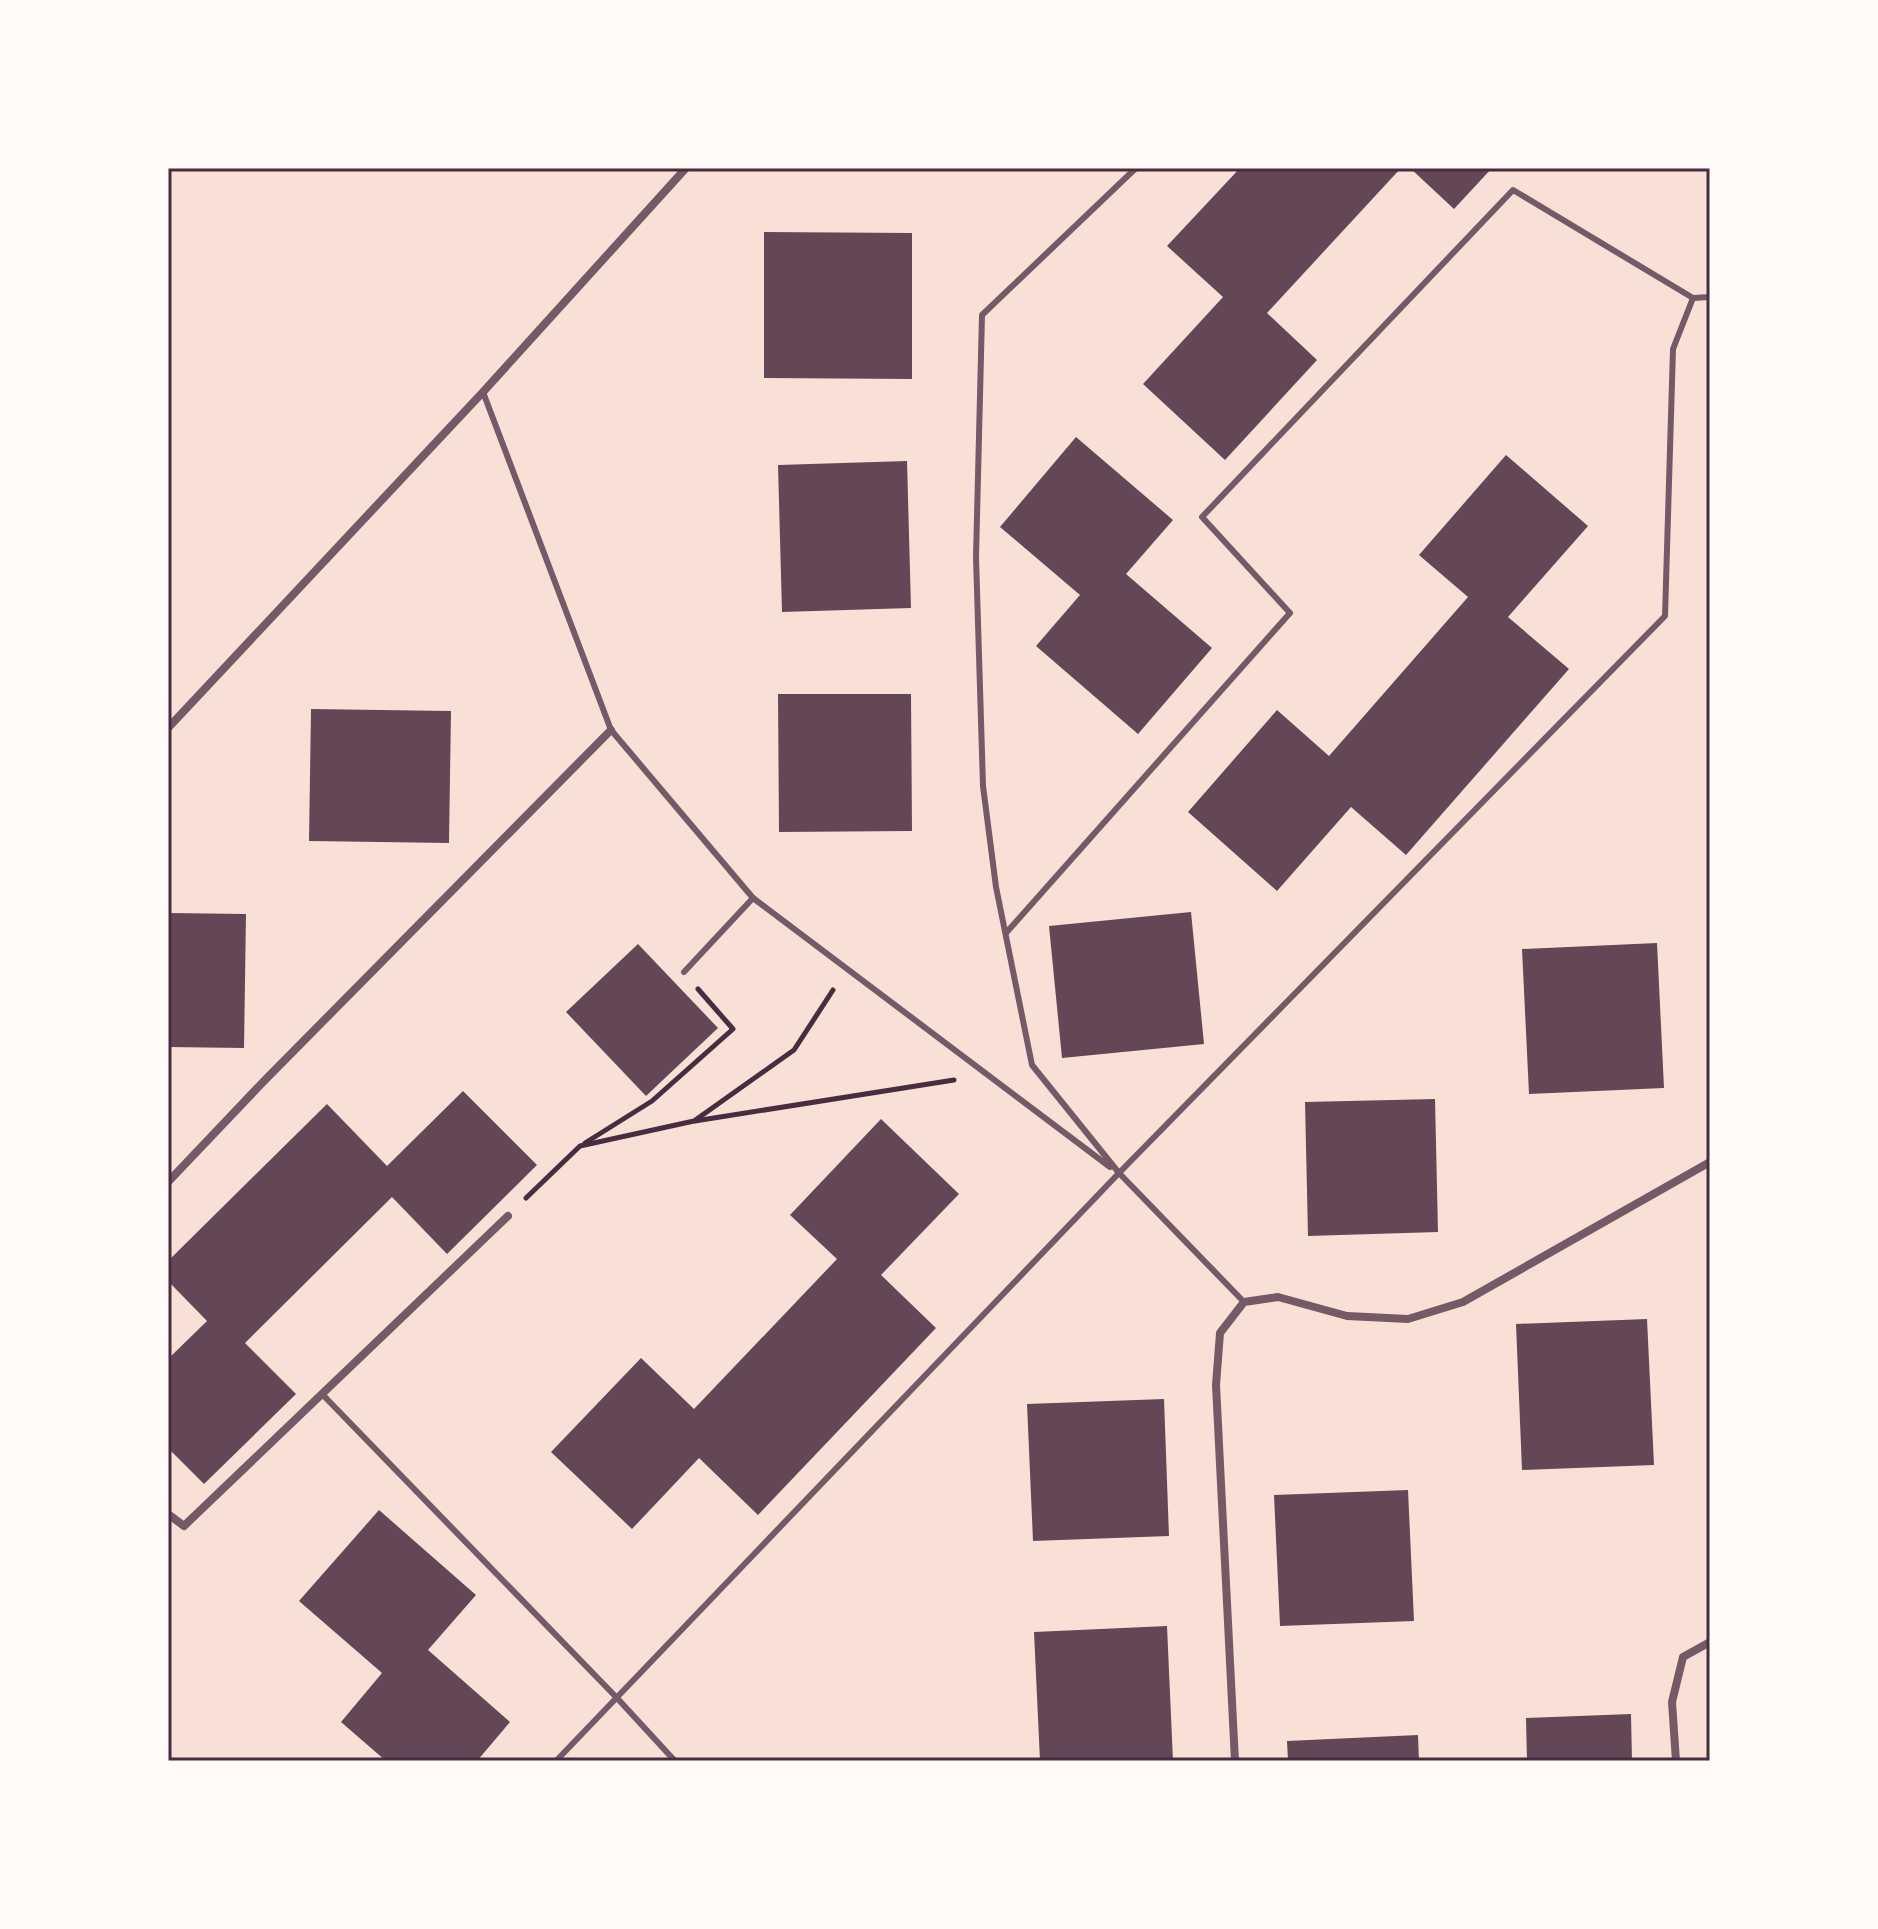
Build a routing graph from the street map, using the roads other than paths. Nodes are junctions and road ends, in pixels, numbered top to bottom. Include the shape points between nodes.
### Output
1 (686, 168) edge
2 (1136, 168) edge
3 (1710, 297) edge
4 (1693, 298) junction
5 (483, 392) junction
6 (168, 728) edge
7 (611, 730) junction
8 (753, 898) junction
9 (1006, 933) junction
10 (684, 972) road end
11 (1710, 1162) edge
12 (1119, 1173) junction
13 (168, 1182) edge
14 (508, 1216) road end
15 (1244, 1302) junction
16 (322, 1394) junction
17 (168, 1514) edge
18 (1710, 1642) edge
19 (617, 1698) junction
20 (556, 1761) edge
21 (675, 1761) edge
22 (1235, 1761) edge
23 (1676, 1761) edge

1 - 5 street
2 - 9 lane via 982,315 976,557 982,771
3 - 4 lane
4 - 9 lane via 1513,190 1202,517 1290,613
4 - 12 lane via 1673,349 1665,616
5 - 6 street
5 - 7 lane
7 - 8 lane
7 - 13 street
8 - 10 lane
8 - 12 lane
9 - 12 lane via 1032,1065
11 - 15 street via 1463,1302 1408,1319 1347,1316 1278,1297
12 - 15 lane
12 - 19 lane
14 - 16 street
15 - 22 street via 1220,1333 1216,1385
16 - 17 street via 184,1526
16 - 19 lane
18 - 23 street via 1683,1657 1672,1702
19 - 20 lane
19 - 21 lane

